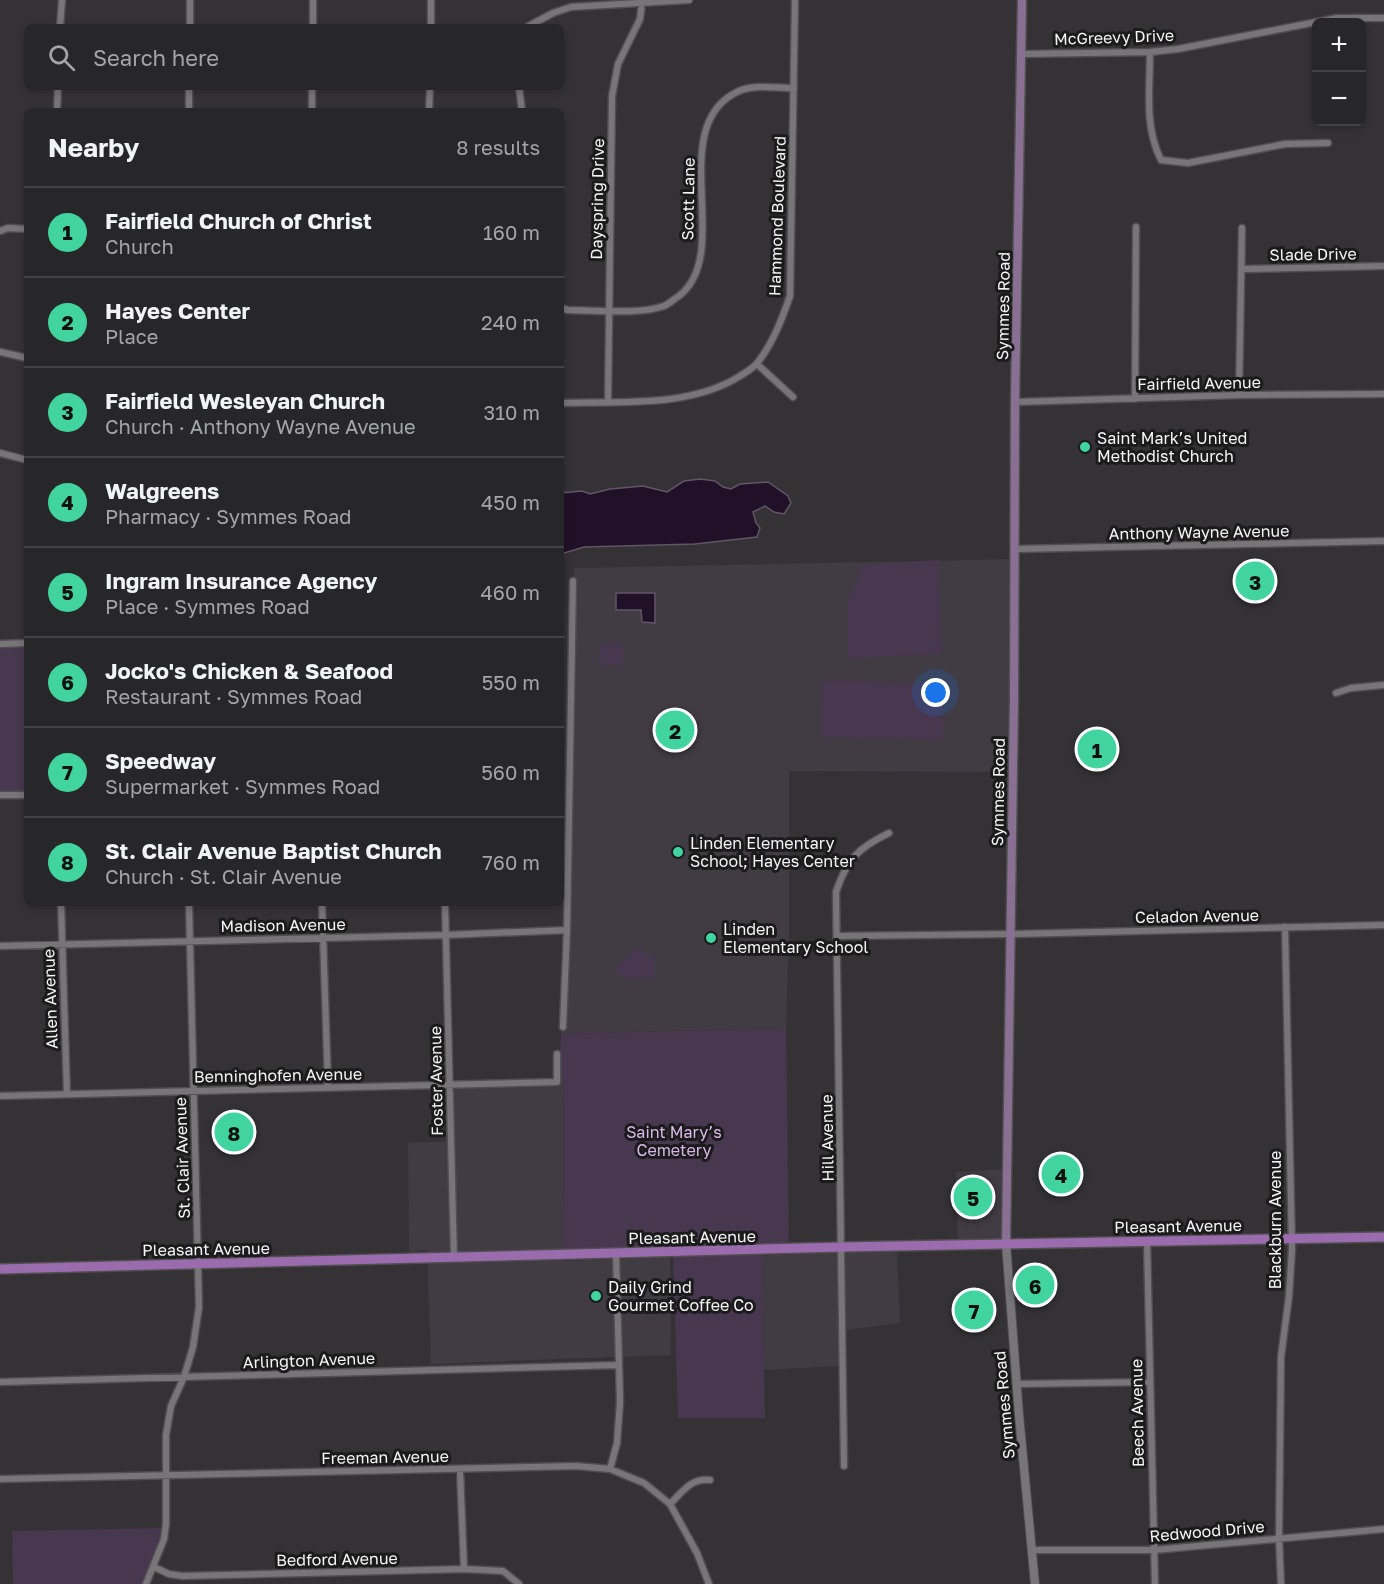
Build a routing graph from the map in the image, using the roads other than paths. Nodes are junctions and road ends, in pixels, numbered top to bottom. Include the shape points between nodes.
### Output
1 (62, 0) edge
2 (190, 0) edge
3 (313, 0) edge
4 (431, 0) edge
5 (689, 0) edge
6 (795, 0) edge
7 (1022, 0) edge
8 (642, 3) junction
9 (1384, 18) edge
10 (60, 24) edge
11 (190, 24) edge
12 (313, 24) edge
13 (431, 24) edge
14 (533, 24) edge
15 (1150, 52) junction
16 (1022, 54) junction
17 (794, 88) junction
18 (58, 90) edge
19 (189, 90) edge
20 (312, 90) edge
21 (430, 90) edge
22 (519, 90) edge
23 (57, 108) edge
24 (189, 108) edge
25 (312, 108) edge
26 (429, 108) edge
27 (522, 108) edge
28 (1328, 143) dead end
29 (1136, 227) dead end
30 (24, 228) edge
31 (1242, 228) dead end
32 (0, 231) edge
33 (1384, 266) edge
34 (1242, 269) junction
35 (564, 309) edge
36 (608, 310) junction
37 (0, 352) edge
38 (24, 357) edge
39 (757, 364) junction
40 (1384, 394) edge
41 (1239, 395) junction
42 (793, 397) dead end
43 (1135, 399) junction
44 (608, 401) junction
45 (1015, 402) junction
46 (564, 403) edge
47 (0, 453) edge
48 (24, 459) edge
49 (1384, 542) edge
50 (1016, 549) junction
51 (573, 581) dead end
52 (0, 644) edge
53 (24, 644) edge
54 (1384, 685) edge
55 (1336, 693) dead end
56 (565, 780) edge
57 (0, 795) edge
58 (24, 795) edge
59 (889, 832) dead end
60 (61, 906) edge
61 (189, 906) edge
62 (322, 906) edge
63 (445, 906) edge
64 (1384, 925) edge
65 (1285, 927) junction
66 (567, 930) junction
67 (1011, 934) junction
68 (446, 935) junction
69 (837, 936) junction
70 (322, 937) junction
71 (190, 940) junction
72 (62, 944) junction
73 (0, 946) edge
74 (563, 1027) dead end
75 (557, 1054) dead end
76 (450, 1085) junction
77 (328, 1087) junction
78 (193, 1091) junction
79 (66, 1094) junction
80 (0, 1096) edge
81 (1384, 1237) edge
82 (1291, 1239) junction
83 (1147, 1242) junction
84 (1006, 1243) junction
85 (842, 1247) junction
86 (616, 1253) junction
87 (454, 1258) junction
88 (198, 1264) junction
89 (0, 1269) edge
90 (618, 1365) junction
91 (184, 1377) junction
92 (0, 1382) edge
93 (1150, 1382) junction
94 (1017, 1384) junction
95 (844, 1466) dead end
96 (460, 1469) junction
97 (610, 1469) junction
98 (167, 1474) junction
99 (0, 1479) edge
100 (710, 1480) dead end
101 (670, 1504) junction
102 (1384, 1529) edge
103 (1279, 1538) junction
104 (1032, 1550) junction
105 (1154, 1550) junction
106 (154, 1567) junction
107 (464, 1569) junction
108 (146, 1584) edge
109 (519, 1584) edge
110 (709, 1584) edge
111 (1035, 1584) edge
112 (1155, 1584) edge
113 (1281, 1584) edge

1 - 10 street
2 - 11 street
3 - 12 street
4 - 13 street
5 - 8 street
6 - 17 street, Hammond Boulevard
7 - 16 main road, Symmes Road
8 - 14 street via 571,7
8 - 36 street, Dayspring Drive via 640,19 614,80
9 - 15 street, McGreevy Drive via 1337,18
15 - 16 street, McGreevy Drive
15 - 28 street via 1149,127 1161,160 1188,163 1285,144
16 - 45 main road, Symmes Road
17 - 36 street, Scott Lane via 740,91 710,116 702,152 701,248 695,275 683,293 666,306 641,311
17 - 39 street, Hammond Boulevard via 790,296
18 - 23 street
19 - 24 street
20 - 25 street
21 - 26 street
22 - 27 street
29 - 43 street
30 - 32 street
31 - 34 street
33 - 34 street, Slade Drive
34 - 41 street
35 - 36 street, Scott Lane
36 - 44 street, Dayspring Drive
37 - 38 street
39 - 42 street
39 - 44 street, Hammond Boulevard via 721,387 701,394 677,399
40 - 41 street, Fairfield Avenue
41 - 43 street, Fairfield Avenue
43 - 45 street, Fairfield Avenue
44 - 46 street, Hammond Boulevard
45 - 50 main road, Symmes Road
47 - 48 street
49 - 50 street, Anthony Wayne Avenue
50 - 67 main road, Symmes Road
51 - 56 street
52 - 53 street
54 - 55 street
56 - 66 street
57 - 58 street
59 - 69 street, Hill Avenue via 866,845 846,866 836,892
60 - 72 street, Allen Avenue
61 - 71 street, St. Clair Avenue
62 - 70 street
63 - 68 street, Foster Avenue
64 - 65 street, Celadon Avenue
65 - 67 street, Celadon Avenue
65 - 82 street, Blackburn Avenue
66 - 68 street, Madison Avenue
66 - 74 street
67 - 69 street
67 - 84 main road, Symmes Road
68 - 70 street, Madison Avenue
68 - 76 street, Foster Avenue
69 - 85 street, Hill Avenue
70 - 71 street, Madison Avenue
70 - 77 street
71 - 72 street, Madison Avenue
71 - 78 street, St. Clair Avenue
72 - 73 street, Madison Avenue
72 - 79 street, Allen Avenue
75 - 76 street, Benninghofen Avenue via 556,1082
76 - 77 street, Benninghofen Avenue
76 - 87 street, Foster Avenue
77 - 78 street, Benninghofen Avenue
78 - 79 street, Benninghofen Avenue
78 - 88 street, St. Clair Avenue
79 - 80 street, Benninghofen Avenue
81 - 82 main road, Pleasant Avenue
82 - 83 main road, Pleasant Avenue
82 - 103 street, Blackburn Avenue via 1281,1357
83 - 84 main road, Pleasant Avenue
83 - 93 street, Beech Avenue
84 - 85 main road, Pleasant Avenue
84 - 94 street, Symmes Road
85 - 86 main road, Pleasant Avenue
85 - 95 street, Hill Avenue
86 - 87 main road, Pleasant Avenue
86 - 90 street
87 - 88 main road, Pleasant Avenue
88 - 89 main road, Pleasant Avenue
88 - 91 street, St. Clair Avenue via 197,1327
90 - 91 street, Arlington Avenue
90 - 97 street via 617,1443
91 - 92 street, Arlington Avenue
91 - 98 street, St. Clair Avenue via 171,1406 166,1435
93 - 94 street
93 - 105 street, Beech Avenue
94 - 104 street, Symmes Road
96 - 97 street, Freeman Avenue
96 - 98 street, Freeman Avenue
96 - 107 street
97 - 101 street, Freeman Avenue via 644,1484
98 - 99 street, Freeman Avenue
98 - 106 street, St. Clair Avenue via 164,1539
100 - 101 street via 693,1481
101 - 110 street, Freeman Avenue
102 - 103 street, Redwood Drive
103 - 105 street, Redwood Drive
103 - 113 street, Blackburn Avenue
104 - 105 street, Redwood Drive
104 - 111 street, Symmes Road
105 - 112 street, Beech Avenue
106 - 107 street, Bedford Avenue via 182,1576
106 - 108 street, St. Clair Avenue
107 - 109 street, Bedford Avenue via 503,1571

